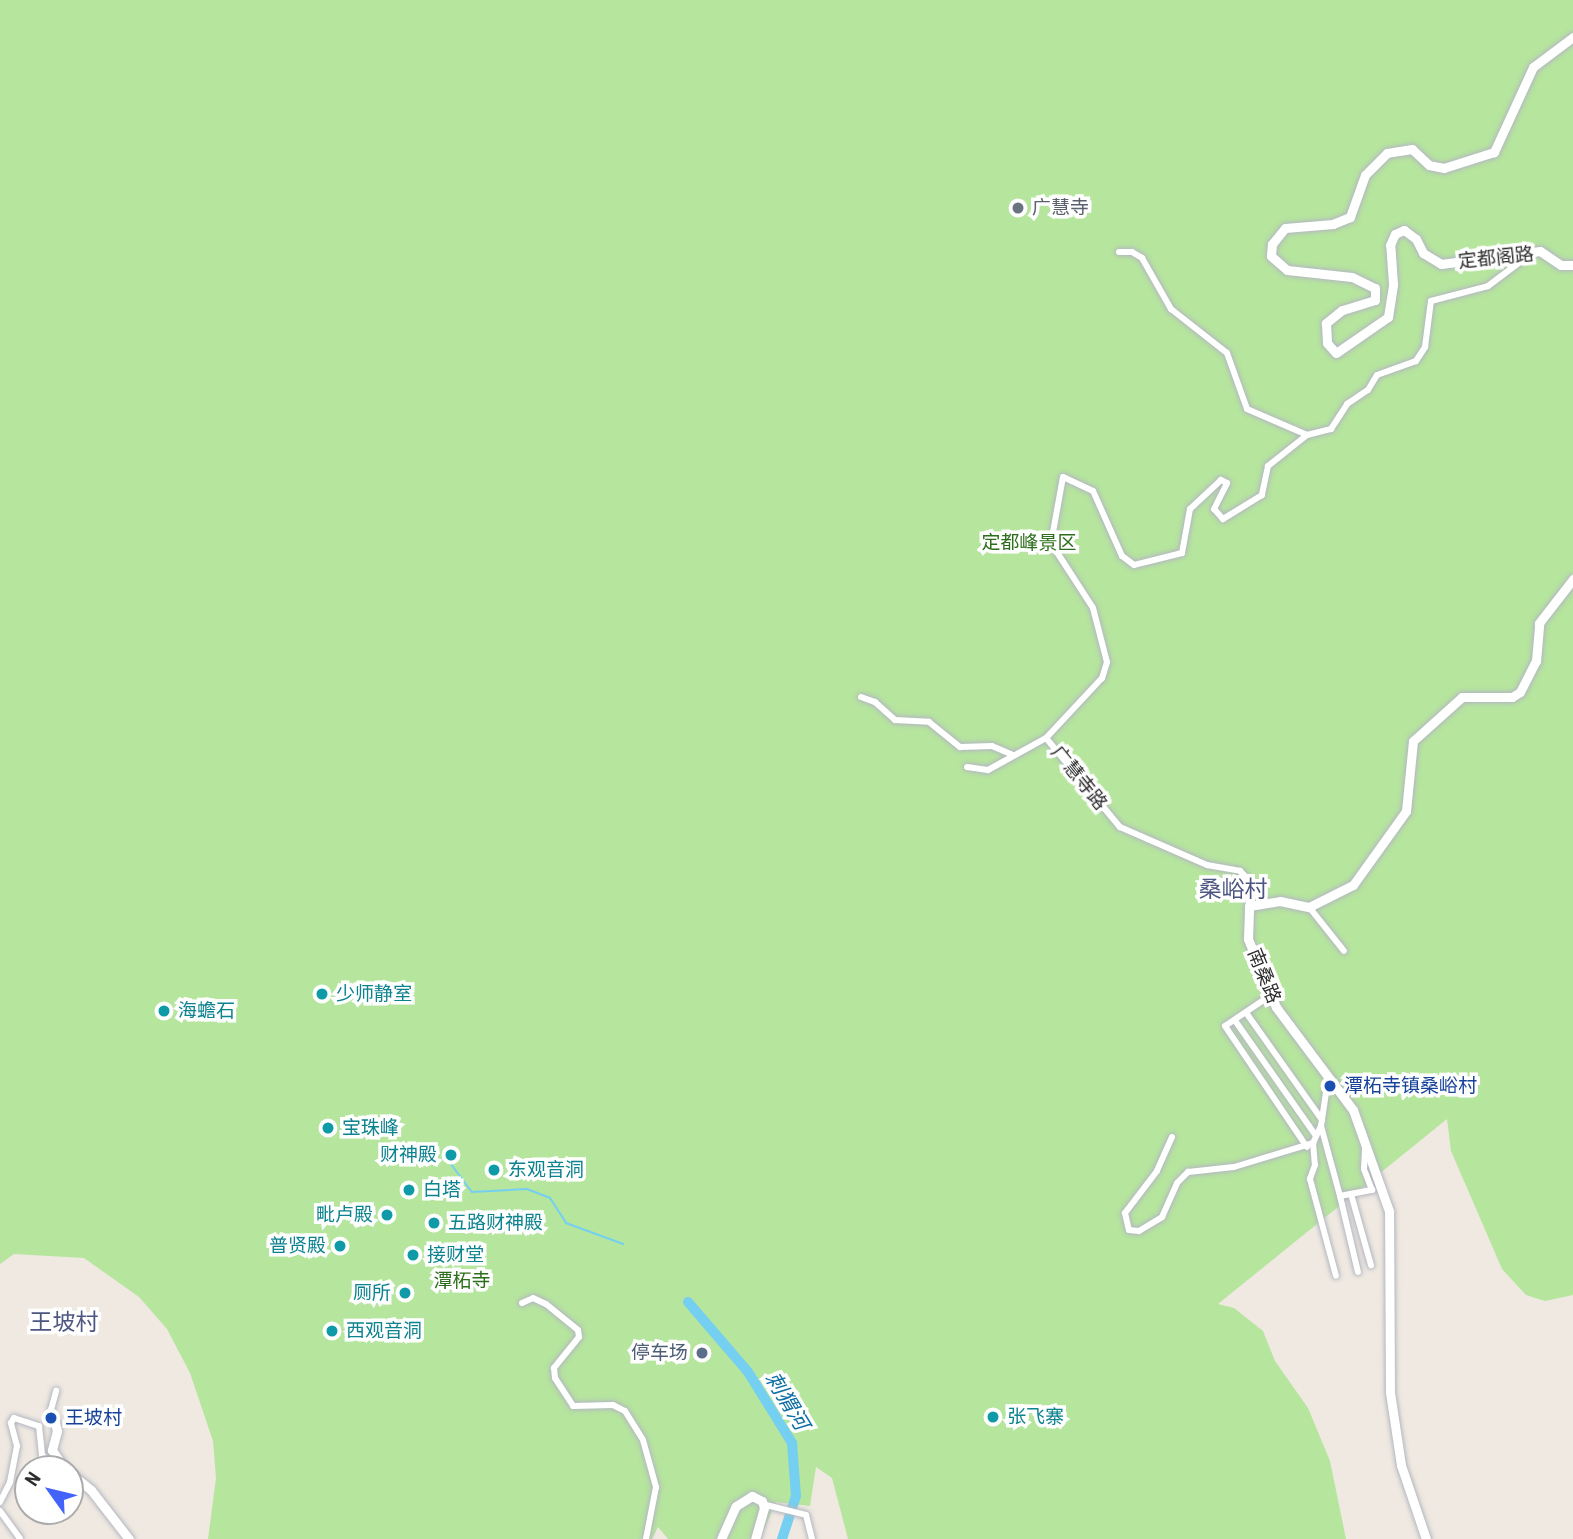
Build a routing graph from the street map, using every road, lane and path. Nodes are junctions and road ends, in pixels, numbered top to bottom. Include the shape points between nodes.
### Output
1 (1573, 37) edge
2 (1119, 252) dead end
3 (1532, 253) junction
4 (1573, 265) edge
5 (1307, 435) junction
6 (1573, 579) edge
7 (861, 696) dead end
8 (1046, 738) junction
9 (1011, 754) junction
10 (967, 767) dead end
11 (1249, 906) junction
12 (1309, 907) junction
13 (1344, 951) dead end
14 (1271, 995) junction
15 (1247, 1014) junction
16 (1236, 1022) junction
17 (1328, 1079) junction
18 (1321, 1123) junction
19 (1172, 1137) dead end
20 (1312, 1142) junction
21 (1366, 1145) junction
22 (1351, 1194) junction
23 (1340, 1196) junction
24 (1371, 1265) dead end
25 (1358, 1272) dead end
26 (1336, 1276) dead end
27 (522, 1303) dead end
28 (56, 1391) dead end
29 (54, 1418) joint
30 (16, 1455) edge
31 (42, 1455) edge
32 (55, 1455) edge
33 (14, 1464) edge
34 (84, 1484) edge
35 (0, 1502) edge
36 (766, 1505) dead end
37 (0, 1511) edge
38 (20, 1539) edge
39 (129, 1539) edge
40 (646, 1539) edge
41 (721, 1539) edge
42 (755, 1539) edge
43 (812, 1539) edge
44 (1426, 1539) edge

1 - 3 street, 定都阁路 via 1532,67 1494,152 1444,168 1429,165 1412,149 1387,153 1365,174 1350,216 1333,224 1285,228 1272,244 1271,256 1287,270 1352,278 1374,288 1375,300 1342,310 1326,323 1327,343 1336,353 1388,317 1393,284 1390,245 1395,234 1404,230 1416,239 1423,253 1441,264
2 - 5 street via 1142,258 1171,309 1227,353 1247,409
3 - 4 street, 定都阁路 via 1540,251 1561,265
3 - 5 street via 1488,286 1431,301 1424,347 1416,361 1377,375 1368,390 1347,404 1331,429
5 - 8 street, 广慧寺路 via 1268,466 1262,495 1223,519 1214,509 1227,484 1221,480 1190,509 1182,553 1134,565 1122,556 1093,491 1063,477 1051,543 1093,608 1107,662 1095,685
6 - 12 street via 1539,623 1536,661 1520,692 1512,697 1462,696 1431,720 1413,741 1407,770 1409,797 1399,822 1353,885
7 - 9 street via 895,720 929,722 963,749 992,746
8 - 9 street via 1023,754
8 - 11 street, 广慧寺路 via 1120,827 1207,865 1240,871
9 - 10 street via 988,770
11 - 12 street via 1280,901
11 - 14 street, 南桑路 via 1248,939
12 - 13 street
14 - 15 street
14 - 17 street, 南桑路
15 - 16 street
15 - 18 street
16 - 20 street
16 - 20 street via 1225,1026
17 - 18 street
17 - 21 street, 南桑路 via 1353,1110
18 - 20 street
18 - 23 street
19 - 20 street via 1157,1171 1125,1213 1129,1230 1147,1228 1162,1217 1177,1183 1188,1172 1234,1167
20 - 26 street via 1315,1165 1310,1179
21 - 22 street via 1364,1169 1373,1190
21 - 44 street, 南桑路 via 1391,1222 1388,1359 1398,1441
22 - 23 street
22 - 24 street
23 - 25 street
27 - 40 street via 533,1298 546,1304 578,1329 579,1337 554,1368 555,1378 573,1406 613,1405 625,1411 643,1440 656,1487
28 - 29 street via 51,1410
29 - 32 street
30 - 31 street via 14,1418 39,1426
33 - 35 street
34 - 39 street
36 - 43 street via 801,1513 810,1523
37 - 38 street
41 - 42 street via 736,1506 752,1496 762,1501 764,1508

